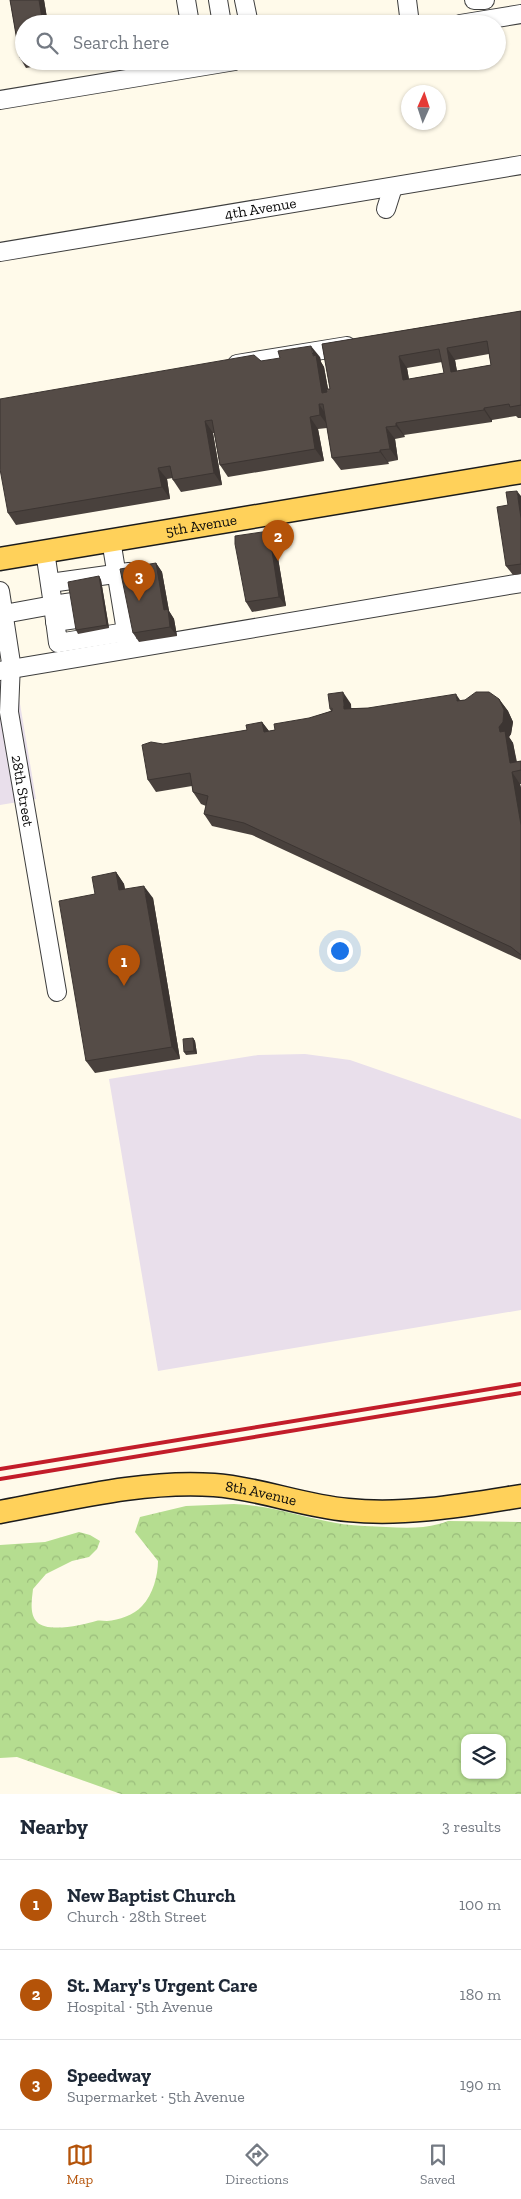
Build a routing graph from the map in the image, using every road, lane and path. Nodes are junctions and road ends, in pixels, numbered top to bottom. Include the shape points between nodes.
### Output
1 (186, 0) edge
2 (218, 0) edge
3 (244, 0) edge
4 (407, 0) edge
5 (474, 0) edge
6 (484, 0) edge
7 (521, 14) edge
8 (188, 15) edge
9 (220, 15) edge
10 (247, 15) edge
11 (409, 15) edge
12 (506, 16) edge
13 (165, 70) edge
14 (0, 100) edge
15 (521, 165) edge
16 (393, 187) junction
17 (386, 209) dead end
18 (0, 252) edge
19 (359, 344) edge
20 (218, 368) edge
21 (521, 472) edge
22 (111, 540) junction
23 (45, 551) junction
24 (0, 559) edge
25 (149, 568) edge
26 (117, 574) junction
27 (50, 583) junction
28 (521, 583) edge
29 (0, 591) edge
30 (74, 611) edge
31 (4, 614) junction
32 (54, 614) junction
33 (127, 640) junction
34 (65, 651) junction
35 (6, 670) edge
36 (57, 992) dead end
37 (521, 1496) edge
38 (0, 1512) edge

1 - 8 street
2 - 9 street
3 - 10 street
4 - 11 street
5 - 6 street
7 - 12 street
13 - 14 street
15 - 16 street, 4th Avenue
16 - 17 street
16 - 18 street, 4th Avenue
19 - 20 street
21 - 22 main road, 5th Avenue
22 - 23 main road, 5th Avenue
22 - 26 street
23 - 24 main road, 5th Avenue
23 - 27 street
25 - 26 street
26 - 27 street
26 - 33 street via 112,595 115,613
27 - 32 street
28 - 33 street
29 - 31 street, 28th Street
30 - 32 street
31 - 32 street
31 - 35 street, 28th Street
32 - 34 street via 58,643
33 - 34 street
34 - 35 street
35 - 36 street, 28th Street via 9,712
37 - 38 main road, 8th Avenue via 454,1506 390,1511 348,1510 214,1485 172,1485 128,1489

